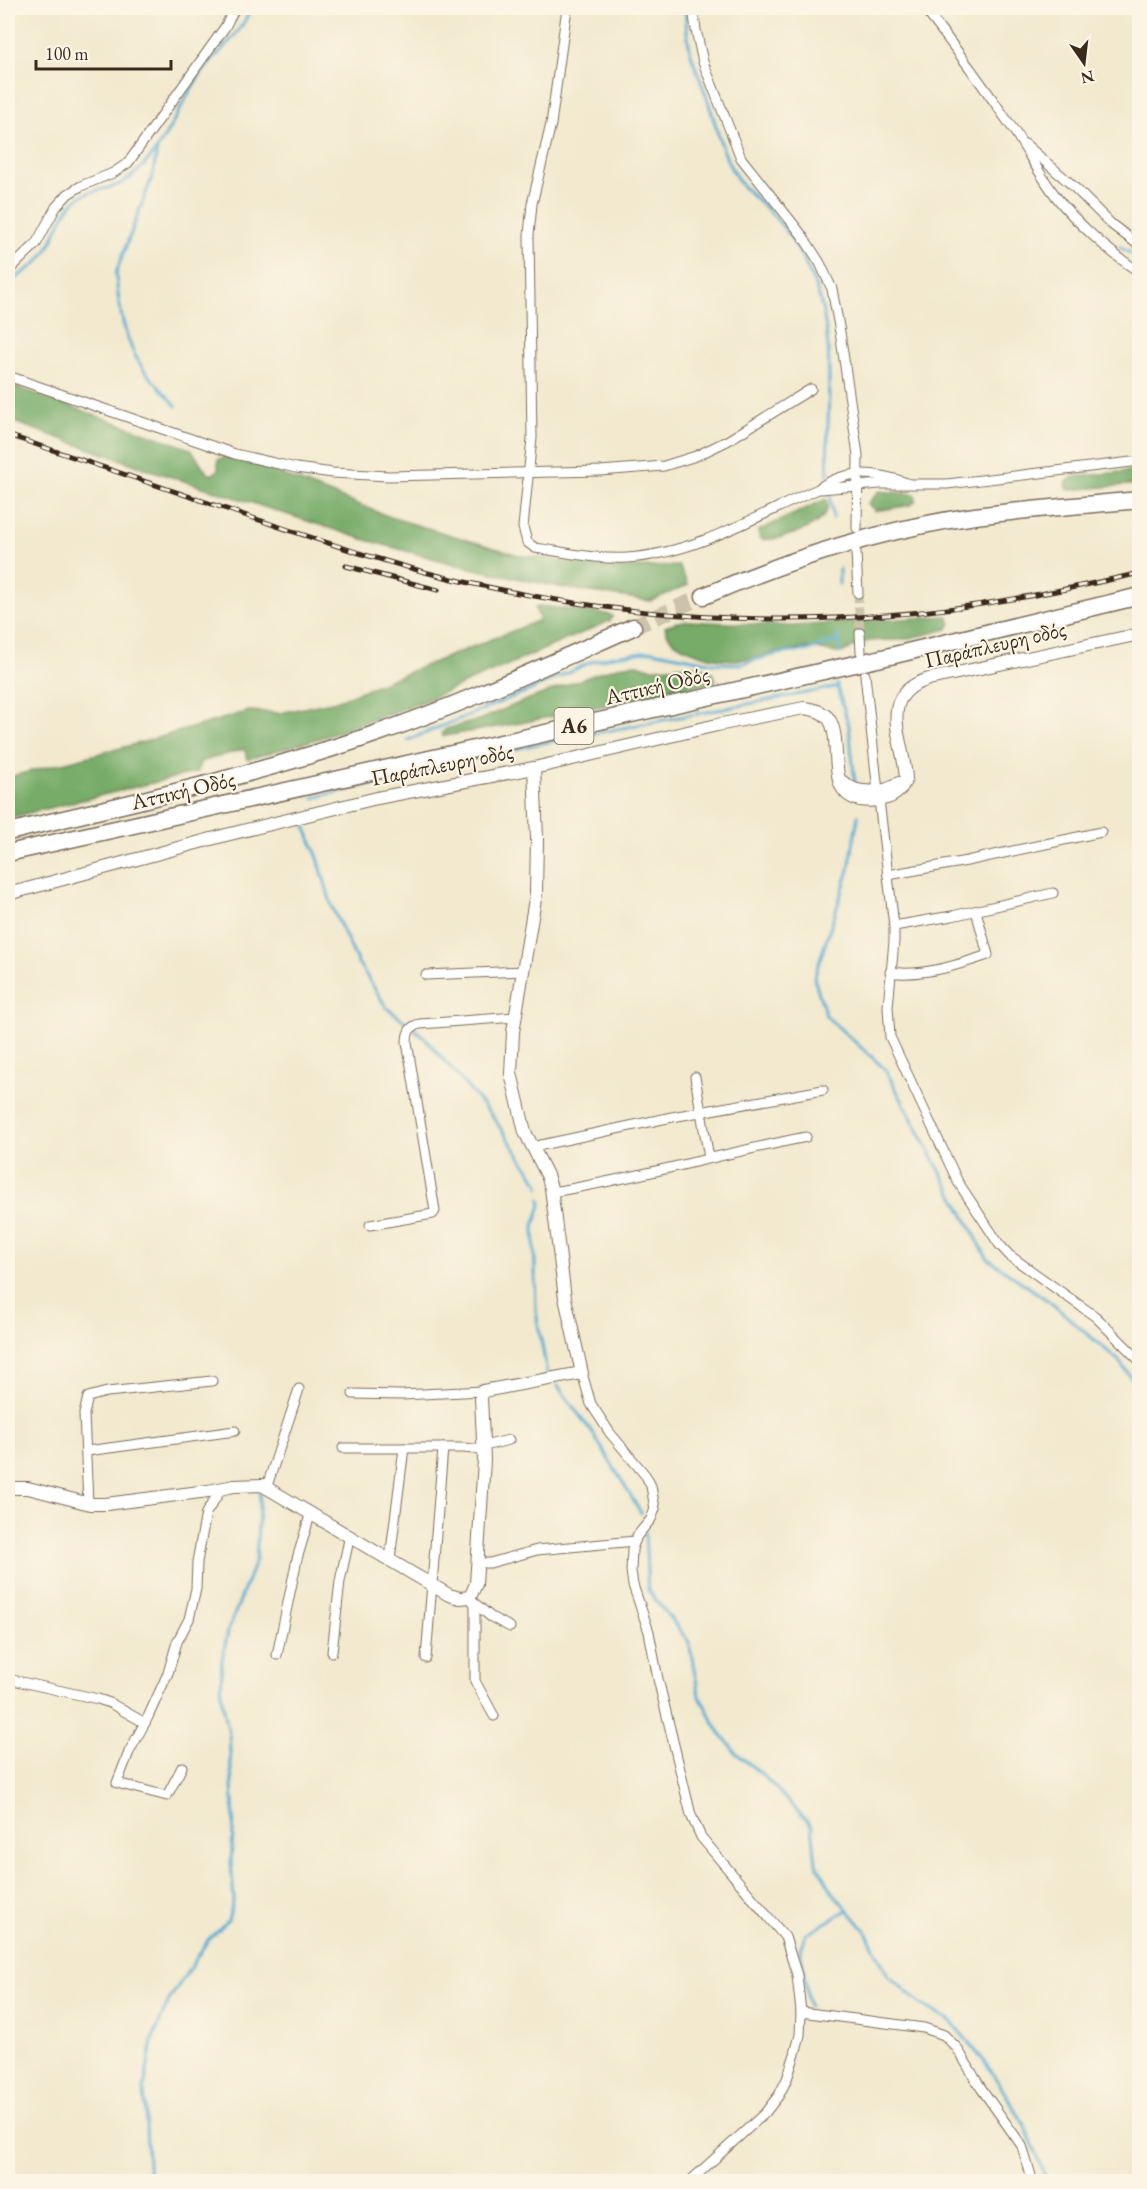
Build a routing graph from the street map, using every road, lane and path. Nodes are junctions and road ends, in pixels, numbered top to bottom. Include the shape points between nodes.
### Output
1 (235, 8) edge
2 (567, 8) edge
3 (693, 8) edge
4 (924, 8) edge
5 (1018, 137) junction
6 (1140, 246) edge
7 (8, 271) edge
8 (1140, 272) edge
9 (8, 376) edge
10 (811, 389) dead end
11 (1140, 461) edge
12 (530, 473) junction
13 (859, 473) junction
14 (907, 483) junction
15 (858, 485) junction
16 (818, 489) junction
17 (1140, 500) edge
18 (857, 528) dead end
19 (856, 552) dead end
20 (858, 593) tunnel mouth
21 (704, 596) tunnel mouth
22 (1140, 596) edge
23 (633, 627) tunnel mouth
24 (860, 633) tunnel mouth
25 (1140, 634) edge
26 (861, 652) dead end
27 (865, 675) dead end
28 (534, 768) junction
29 (878, 796) junction
30 (8, 832) edge
31 (1101, 832) dead end
32 (8, 853) edge
33 (888, 875) junction
34 (1053, 893) dead end
35 (8, 894) edge
36 (976, 910) junction
37 (894, 926) junction
38 (524, 971) junction
39 (890, 972) junction
40 (426, 975) dead end
41 (516, 1017) junction
42 (695, 1077) dead end
43 (823, 1090) dead end
44 (700, 1111) junction
45 (806, 1137) dead end
46 (532, 1147) junction
47 (709, 1158) junction
48 (552, 1192) junction
49 (370, 1225) dead end
50 (1140, 1361) edge
51 (582, 1373) junction
52 (212, 1381) dead end
53 (298, 1389) dead end
54 (483, 1391) junction
55 (353, 1394) dead end
56 (235, 1431) dead end
57 (509, 1440) dead end
58 (343, 1448) dead end
59 (404, 1448) junction
60 (443, 1448) junction
61 (484, 1448) junction
62 (87, 1451) junction
63 (267, 1486) junction
64 (8, 1488) edge
65 (222, 1488) junction
66 (88, 1503) junction
67 (310, 1512) junction
68 (350, 1535) junction
69 (635, 1541) junction
70 (390, 1559) junction
71 (477, 1563) junction
72 (432, 1585) junction
73 (472, 1601) junction
74 (510, 1627) dead end
75 (332, 1652) dead end
76 (277, 1655) dead end
77 (426, 1658) dead end
78 (8, 1679) edge
79 (494, 1716) dead end
80 (145, 1723) junction
81 (182, 1767) dead end
82 (801, 2012) junction
83 (689, 2181) edge
84 (1033, 2181) edge

1 - 7 street via 128,163 68,194 56,207 36,244
2 - 12 street via 551,124 532,204 529,235
3 - 13 street via 703,62 741,158 802,235 832,289
4 - 5 street
5 - 6 street
5 - 8 street via 1054,194
9 - 12 street via 235,454 296,468 388,476
10 - 12 street via 727,441 664,466
11 - 14 street via 947,484
12 - 16 street via 523,527 527,542 535,548 603,558 674,550
13 - 14 street
13 - 15 street
13 - 16 street via 829,481
14 - 15 street
15 - 16 street
15 - 18 street
17 - 21 highway via 975,516 919,526 820,553
19 - 20 street
22 - 32 highway, Αττική Οδός / Α6 via 872,660
23 - 30 highway, Αττική Οδός via 375,735 230,778
24 - 26 street
25 - 29 street, Παράπλευρη οδός via 913,685 902,694 896,711 903,778
27 - 29 street
28 - 29 street, Παράπλευρη οδός via 804,708 829,719 839,775 850,788
28 - 35 street, Παράπλευρη οδός via 377,798
28 - 38 street via 536,883
29 - 33 street
31 - 33 street
33 - 37 street
34 - 36 street
36 - 37 street
36 - 39 street via 988,955 925,971
37 - 39 street
38 - 40 street
38 - 41 street
39 - 50 street via 890,1037 958,1182 1009,1255 1096,1317
41 - 46 street via 511,1073
41 - 49 street via 420,1024 410,1029 407,1042 435,1211
42 - 44 street
43 - 44 street
44 - 46 street
44 - 47 street
45 - 47 street
46 - 48 street
47 - 48 street via 622,1180
48 - 51 street via 566,1298
51 - 54 street
51 - 69 street via 591,1404 651,1486 655,1509
52 - 62 street via 88,1397 84,1414
53 - 63 street
54 - 55 street
54 - 61 street
56 - 62 street
57 - 61 street
58 - 59 street
59 - 60 street
59 - 70 street
60 - 61 street
60 - 72 street
61 - 71 street
62 - 66 street
63 - 65 street
63 - 67 street
64 - 66 street via 28,1488
65 - 66 street
65 - 80 street via 206,1513 189,1619
67 - 68 street
67 - 76 street
68 - 70 street
68 - 75 street
69 - 71 street via 537,1550
69 - 82 street via 630,1562 633,1585 649,1632 692,1815 701,1836 785,1937 797,1975
70 - 72 street
71 - 73 street
72 - 73 street
72 - 77 street
73 - 74 street
73 - 79 street via 476,1681
78 - 80 street via 98,1699
80 - 81 street via 117,1783 167,1796
82 - 83 street via 795,2054 779,2095 765,2113
82 - 84 street via 924,2028 944,2035 957,2048 1022,2145

